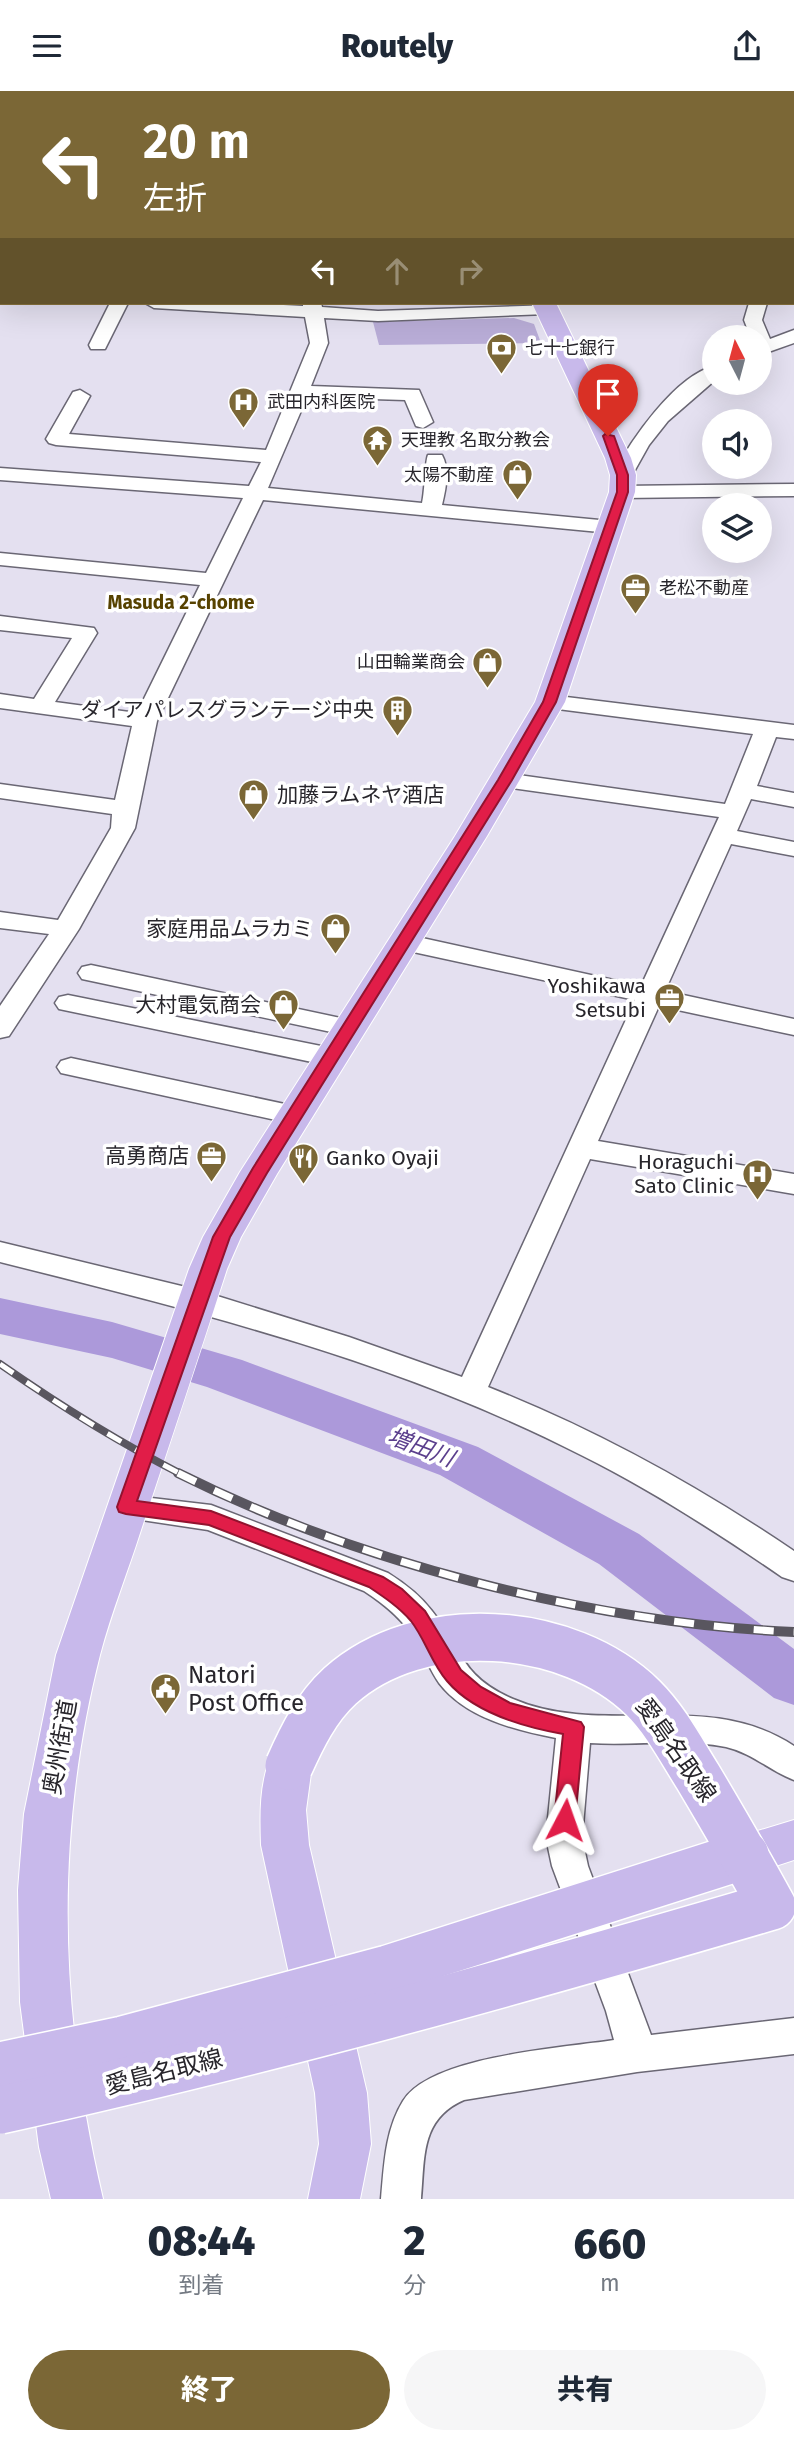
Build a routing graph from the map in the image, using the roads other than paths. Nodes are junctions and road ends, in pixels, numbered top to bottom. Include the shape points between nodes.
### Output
1 (118, 305) edge
2 (217, 305) edge
3 (757, 305) edge
4 (546, 306) edge
5 (312, 308) edge
6 (755, 325) edge
7 (793, 337) edge
8 (98, 345) dead end
9 (772, 345) edge
10 (702, 379) edge
11 (299, 391) junction
12 (80, 396) dead end
13 (423, 422) dead end
14 (650, 429) junction
15 (608, 436) junction
16 (272, 457) junction
17 (435, 459) dead end
18 (0, 474) edge
19 (622, 483) junction
20 (794, 490) edge
21 (256, 493) junction
22 (431, 510) junction
23 (610, 527) junction
24 (0, 559) edge
25 (211, 580) junction
26 (0, 623) edge
27 (0, 701) edge
28 (550, 702) junction
29 (40, 707) junction
30 (145, 721) junction
31 (767, 729) junction
32 (794, 732) edge
33 (505, 780) junction
34 (0, 791) edge
35 (794, 800) edge
36 (125, 809) junction
37 (732, 812) junction
38 (794, 849) edge
39 (0, 920) edge
40 (66, 929) junction
41 (404, 943) junction
42 (91, 973) dead end
43 (650, 996) junction
44 (68, 1003) dead end
45 (794, 1027) edge
46 (350, 1028) junction
47 (0, 1030) edge
48 (331, 1058) junction
49 (71, 1067) dead end
50 (294, 1115) junction
51 (581, 1148) junction
52 (794, 1184) edge
53 (0, 1252) edge
54 (197, 1307) junction
55 (470, 1393) junction
56 (126, 1507) junction
57 (794, 1568) edge
58 (574, 1727) junction
59 (794, 1765) edge
60 (794, 1840) edge
61 (745, 1854) junction
62 (783, 1902) edge
63 (794, 2036) edge
64 (637, 2054) junction
65 (0, 2066) edge
66 (0, 2110) edge
67 (77, 2199) edge
68 (334, 2199) edge
69 (401, 2199) edge

1 - 8 street
2 - 5 street
3 - 6 street
4 - 5 street via 377,316
4 - 15 main road
5 - 11 street via 319,342
7 - 9 street
10 - 14 street
11 - 13 street via 412,394
11 - 16 street
12 - 16 street via 56,439
14 - 15 street
14 - 19 street
15 - 19 main road
16 - 21 street
17 - 22 street via 437,481
18 - 21 street
19 - 20 street
19 - 23 main road, 奥州街道
21 - 22 street
21 - 25 street
22 - 23 street
23 - 28 main road, 奥州街道
24 - 25 street
25 - 30 street
26 - 29 street via 86,633
27 - 29 street
28 - 31 street
28 - 33 main road, 奥州街道
29 - 30 street
30 - 36 street
31 - 32 street
31 - 37 street
33 - 37 street
33 - 41 main road, 奥州街道
34 - 36 street
35 - 37 street
36 - 40 street via 123,828
37 - 38 street
37 - 43 street
39 - 40 street
40 - 47 street
41 - 43 street
41 - 46 main road, 奥州街道
42 - 46 street
43 - 45 street
43 - 51 street
44 - 48 street
46 - 48 main road, 奥州街道
48 - 50 main road, 奥州街道
49 - 50 street
50 - 54 main road, 奥州街道 via 222,1237
51 - 52 street
51 - 55 street
53 - 54 street
54 - 55 street via 385,1362
54 - 56 main road, 奥州街道
55 - 57 street via 610,1455 733,1525
56 - 58 street via 211,1518 376,1582 418,1616 454,1676 474,1692 504,1710
56 - 67 main road, 奥州街道 via 78,1655 48,1814 42,1890 45,2002 65,2147
58 - 59 street via 729,1731
58 - 64 street via 564,1838
60 - 61 main road
61 - 62 main road, 愛島名取線, bridge
61 - 65 main road, 愛島名取線, bridge via 388,1969 123,2040
61 - 68 main road, 愛島名取線, bridge via 685,1756 643,1699 597,1664 559,1647 511,1636 429,1643 382,1658 341,1685 312,1717 289,1766 283,1810 285,1845 341,2093 345,2144
62 - 66 main road, 愛島名取線, bridge via 531,1977 136,2080
63 - 64 street
64 - 69 street via 439,2089 418,2110 409,2132

